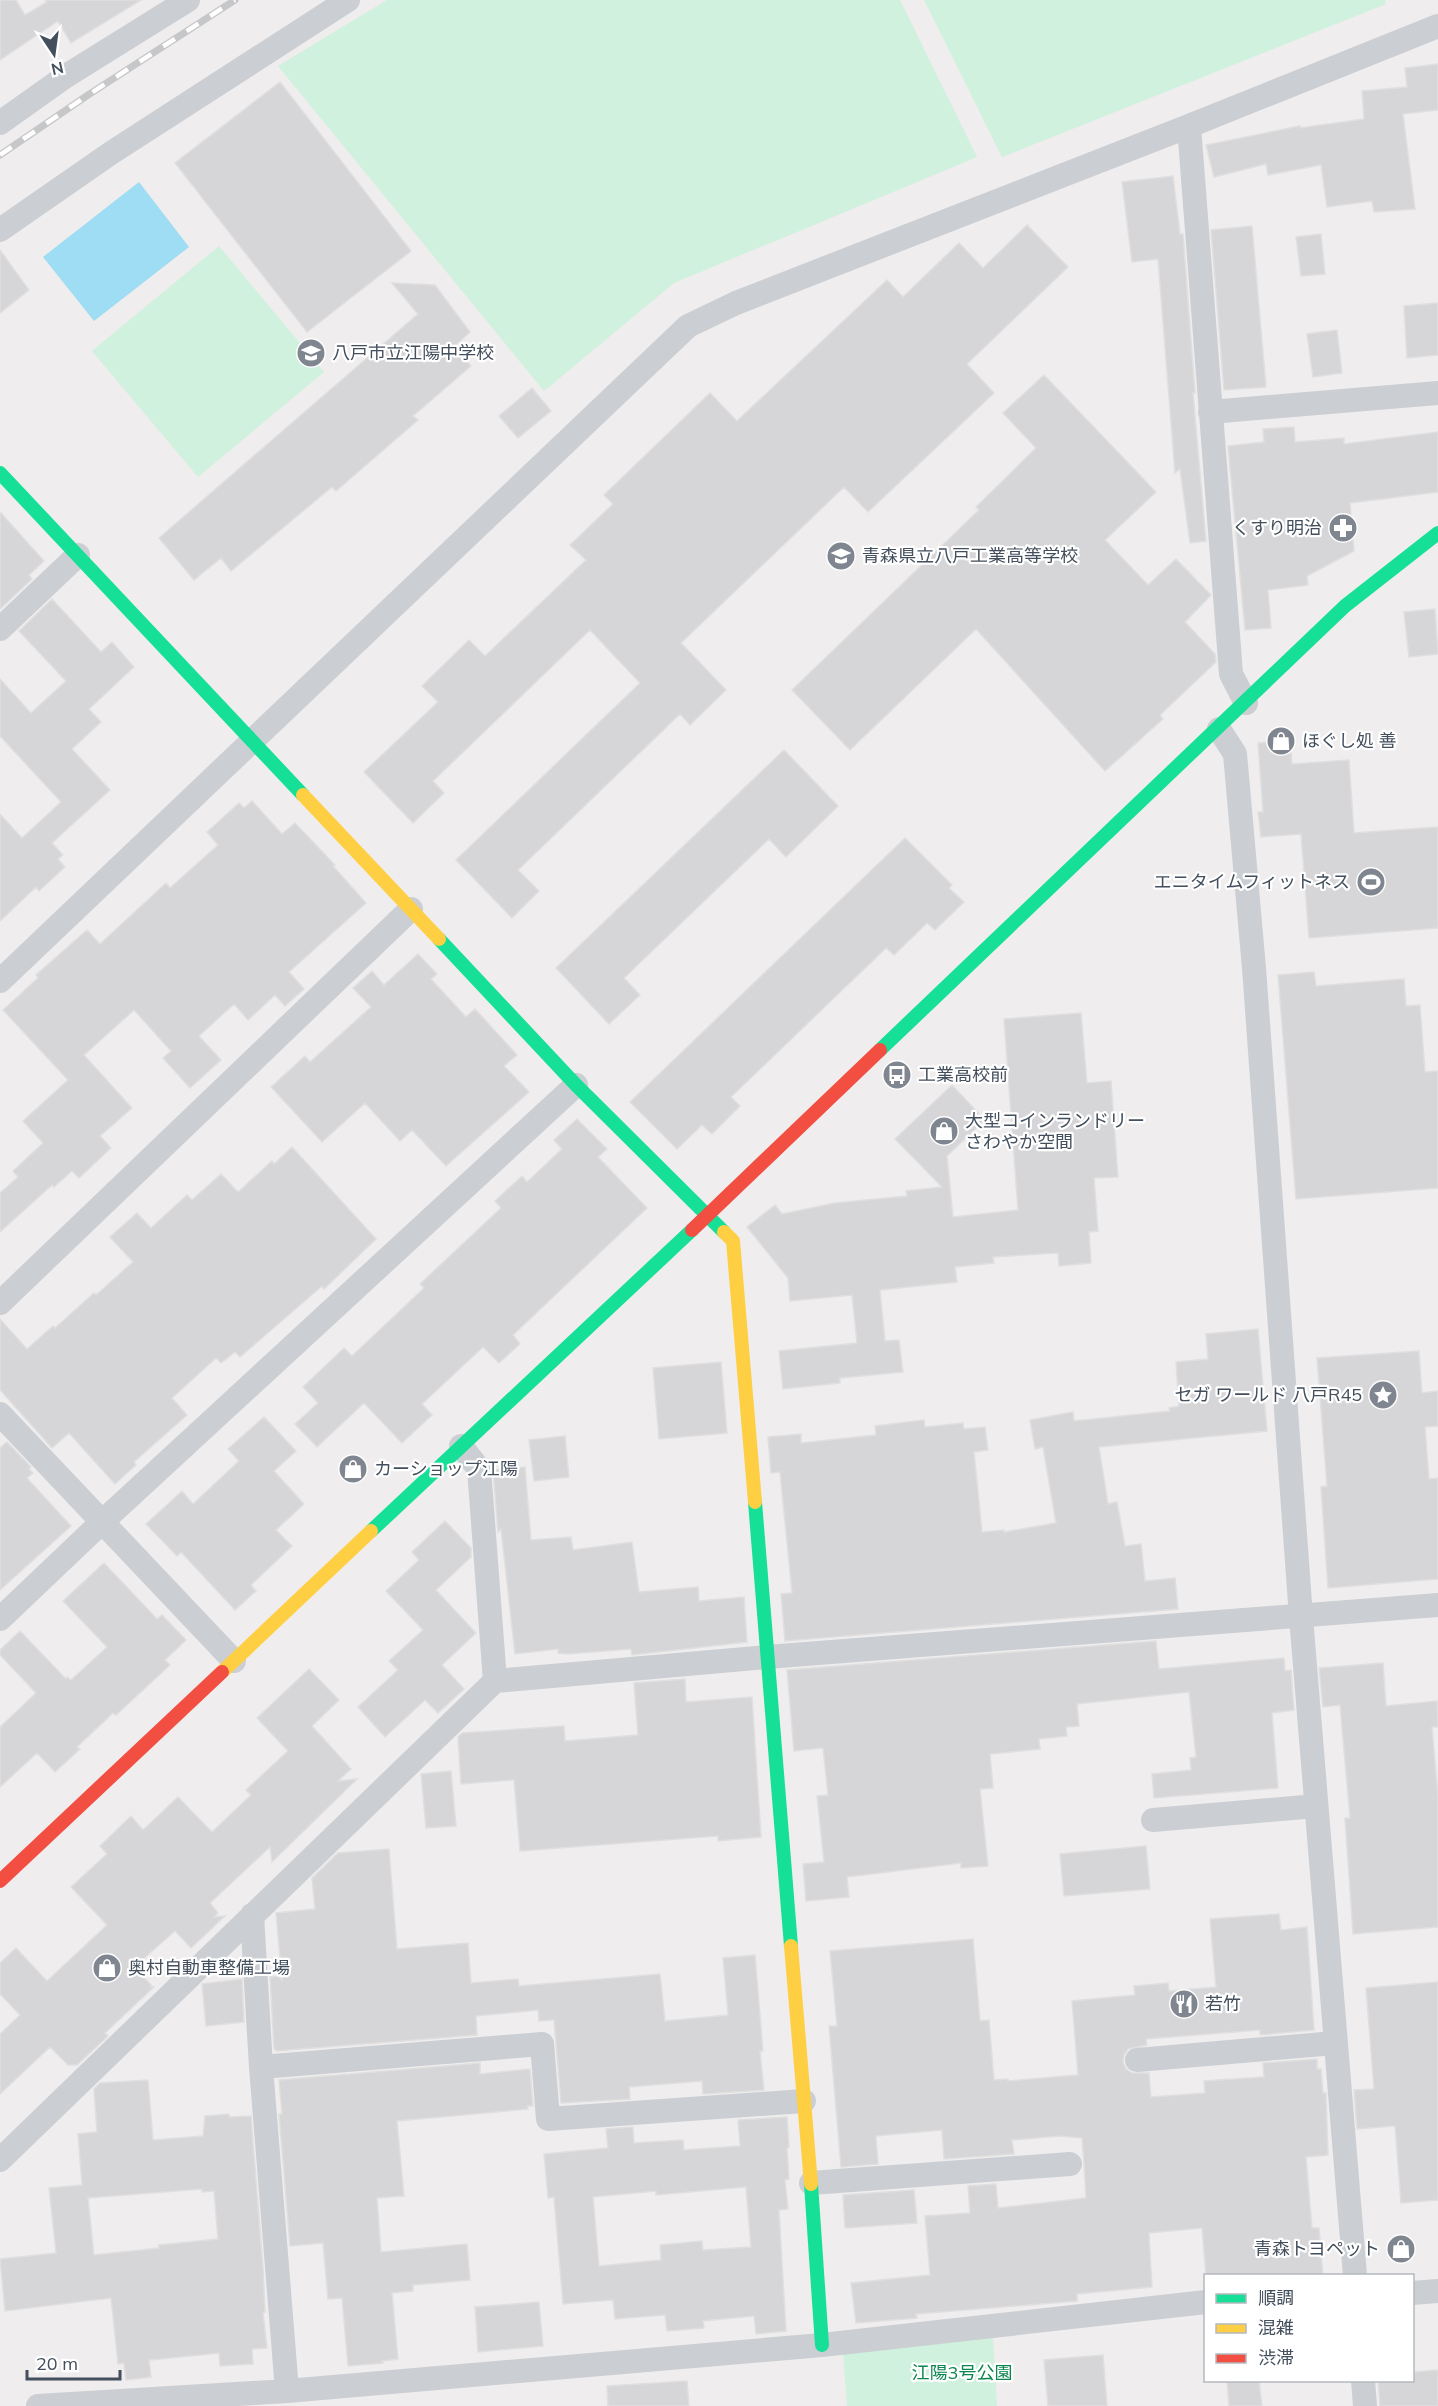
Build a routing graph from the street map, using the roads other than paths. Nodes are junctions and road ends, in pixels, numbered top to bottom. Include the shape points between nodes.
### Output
1 (188, 0) edge
2 (348, 0) edge
3 (1438, 26) edge
4 (0, 123) edge
5 (1189, 126) junction
6 (0, 230) edge
7 (1438, 393) edge
8 (1209, 412) junction
9 (0, 473) edge
10 (1438, 533) edge
11 (78, 555) junction
12 (0, 629) edge
13 (1246, 703) junction
14 (1219, 729) junction
15 (253, 743) junction
16 (411, 909) junction
17 (0, 981) edge
18 (576, 1085) junction
19 (707, 1216) junction
20 (0, 1303) edge
21 (0, 1413) edge
22 (461, 1446) junction
23 (102, 1522) junction
24 (1438, 1605) edge
25 (1301, 1617) junction
26 (0, 1619) edge
27 (767, 1657) junction
28 (234, 1661) junction
29 (495, 1681) junction
30 (1316, 1806) junction
31 (1153, 1820) dead end
32 (0, 1881) edge
33 (252, 1915) junction
34 (1335, 2043) junction
35 (1137, 2060) dead end
36 (261, 2067) junction
37 (804, 2101) junction
38 (0, 2160) edge
39 (1070, 2164) dead end
40 (811, 2183) junction
41 (1355, 2274) edge
42 (1438, 2291) edge
43 (1414, 2293) edge
44 (1204, 2302) edge
45 (822, 2345) junction
46 (1363, 2382) edge
47 (287, 2391) junction
48 (38, 2406) edge
49 (1365, 2406) edge

1 - 4 street via 66,76
2 - 6 street via 111,153
3 - 5 street
5 - 8 street
5 - 15 street via 735,303 688,326
7 - 8 street
8 - 13 street via 1231,674
9 - 11 street
10 - 13 street via 1345,606
11 - 12 street
11 - 15 street
13 - 14 street
14 - 19 street
14 - 25 street via 1235,754
15 - 16 street
15 - 17 street
16 - 18 street
16 - 20 street
18 - 19 street
18 - 23 street
19 - 22 street
19 - 27 street via 733,1241
21 - 23 street
22 - 28 street
22 - 29 street via 479,1469
23 - 26 street
23 - 28 street
24 - 25 street
25 - 27 street
25 - 30 street
27 - 29 street
27 - 37 street
28 - 32 street
29 - 33 street
30 - 31 street
30 - 34 street
33 - 36 street
33 - 38 street
34 - 35 street
34 - 41 street
36 - 37 street via 542,2044 548,2120
36 - 47 street
37 - 40 street
39 - 40 street
40 - 45 street
42 - 43 street
44 - 45 street
45 - 47 street
46 - 49 street
47 - 48 street

